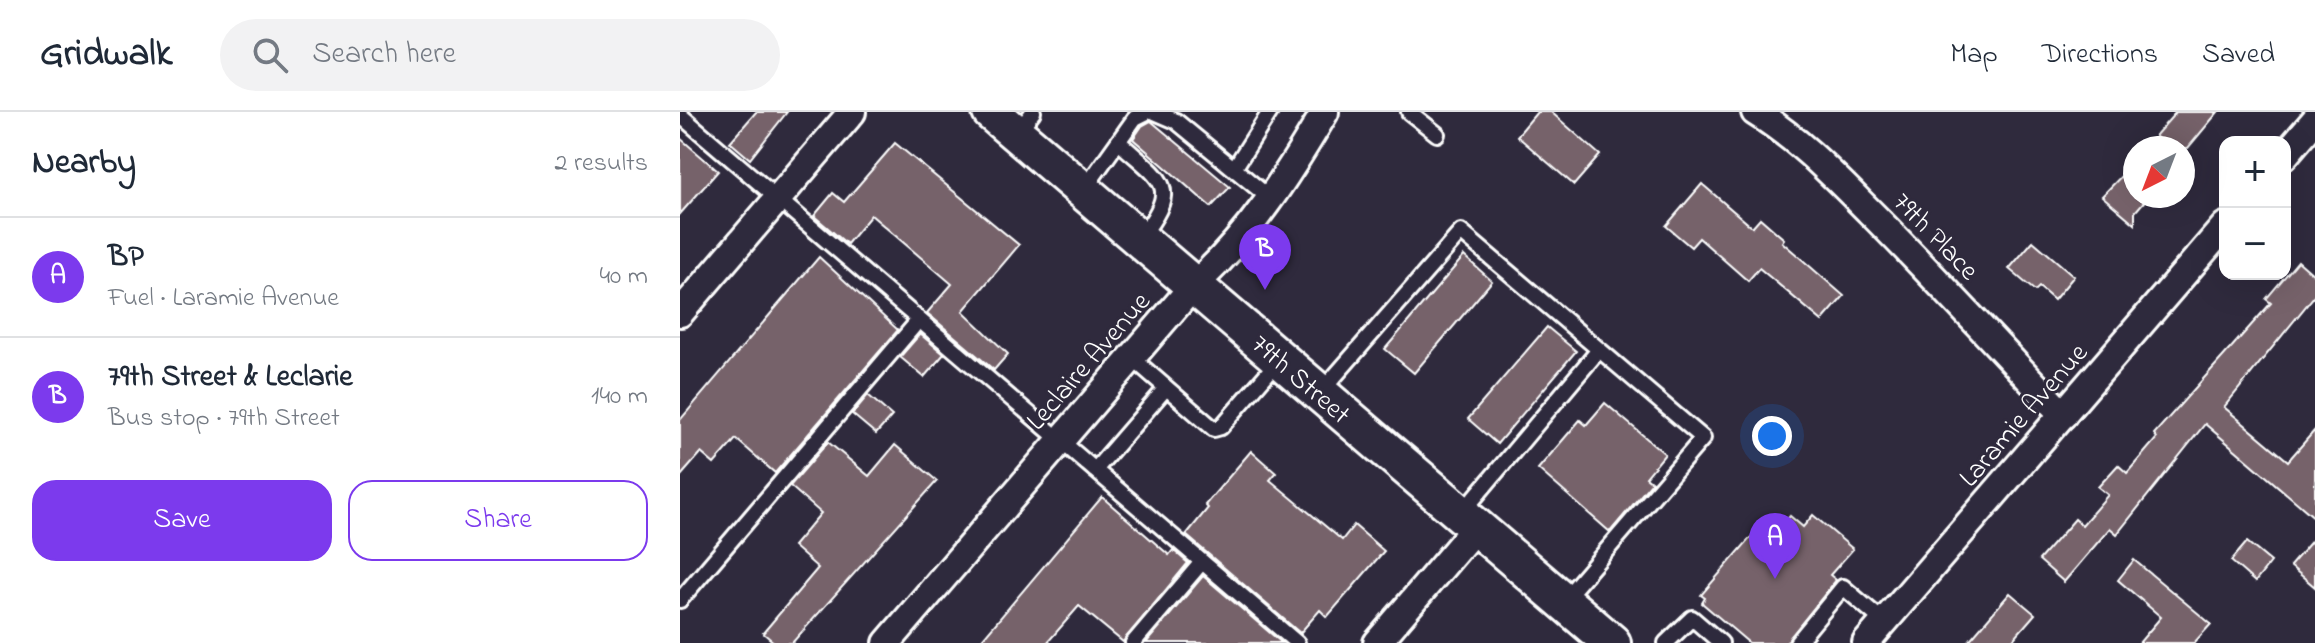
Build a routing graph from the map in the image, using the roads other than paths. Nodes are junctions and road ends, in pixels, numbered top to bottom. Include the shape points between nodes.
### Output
1 (852, 112) edge
2 (1147, 112) edge
3 (1155, 112) edge
4 (1270, 112) edge
5 (1409, 112) edge
6 (1755, 112) edge
7 (680, 115) edge
8 (1316, 115) edge
9 (1014, 119) edge
10 (2315, 120) edge
11 (1437, 134) dead end
12 (1119, 142) junction
13 (2291, 148) edge
14 (1235, 167) junction
15 (1083, 191) junction
16 (778, 199) junction
17 (1272, 200) junction
18 (2219, 233) edge
19 (1139, 239) junction
20 (1194, 285) junction
21 (680, 313) edge
22 (919, 320) junction
23 (1598, 351) junction
24 (1131, 357) junction
25 (1280, 359) junction
26 (1166, 388) junction
27 (1320, 393) junction
28 (2063, 415) junction
29 (1060, 441) junction
30 (1095, 470) junction
31 (1468, 520) junction
32 (1202, 562) junction
33 (680, 600) edge
34 (1563, 601) junction
35 (1884, 622) junction
36 (887, 643) edge
37 (1133, 643) edge
38 (1297, 643) edge
39 (1377, 643) edge
40 (1612, 643) edge
41 (1666, 643) edge
42 (1721, 643) edge
43 (1797, 643) edge
44 (1866, 643) edge

1 - 16 street
2 - 12 lane via 1135,118
3 - 14 lane via 1176,121
4 - 14 lane
5 - 11 lane
6 - 28 street, 79th Place via 1837,179
7 - 16 lane
8 - 17 street, Leclaire Avenue
9 - 15 main road, 79th Street
10 - 13 street
12 - 15 lane
12 - 19 lane via 1159,178 1165,192 1159,213
14 - 17 lane
15 - 19 main road, 79th Street
16 - 21 street
16 - 22 lane
17 - 20 street, Leclaire Avenue
18 - 28 street, Laramie Avenue
19 - 20 main road, 79th Street
20 - 24 street, Leclaire Avenue
20 - 25 main road, 79th Street
22 - 29 lane
22 - 33 lane
23 - 27 lane via 1461,232
23 - 31 lane
23 - 34 lane via 1703,438
24 - 26 lane
24 - 29 street, Leclaire Avenue
25 - 26 lane via 1214,429
25 - 27 main road, 79th Street
26 - 30 lane
27 - 31 main road, 79th Street
28 - 35 street, Laramie Avenue
29 - 30 lane
29 - 36 street, Leclaire Avenue
30 - 32 lane
31 - 34 main road, 79th Street
31 - 39 street
32 - 37 lane
32 - 38 lane
34 - 40 main road, 79th Street
35 - 43 lane via 1843,587
35 - 44 street, Laramie Avenue
41 - 42 lane via 1692,618

